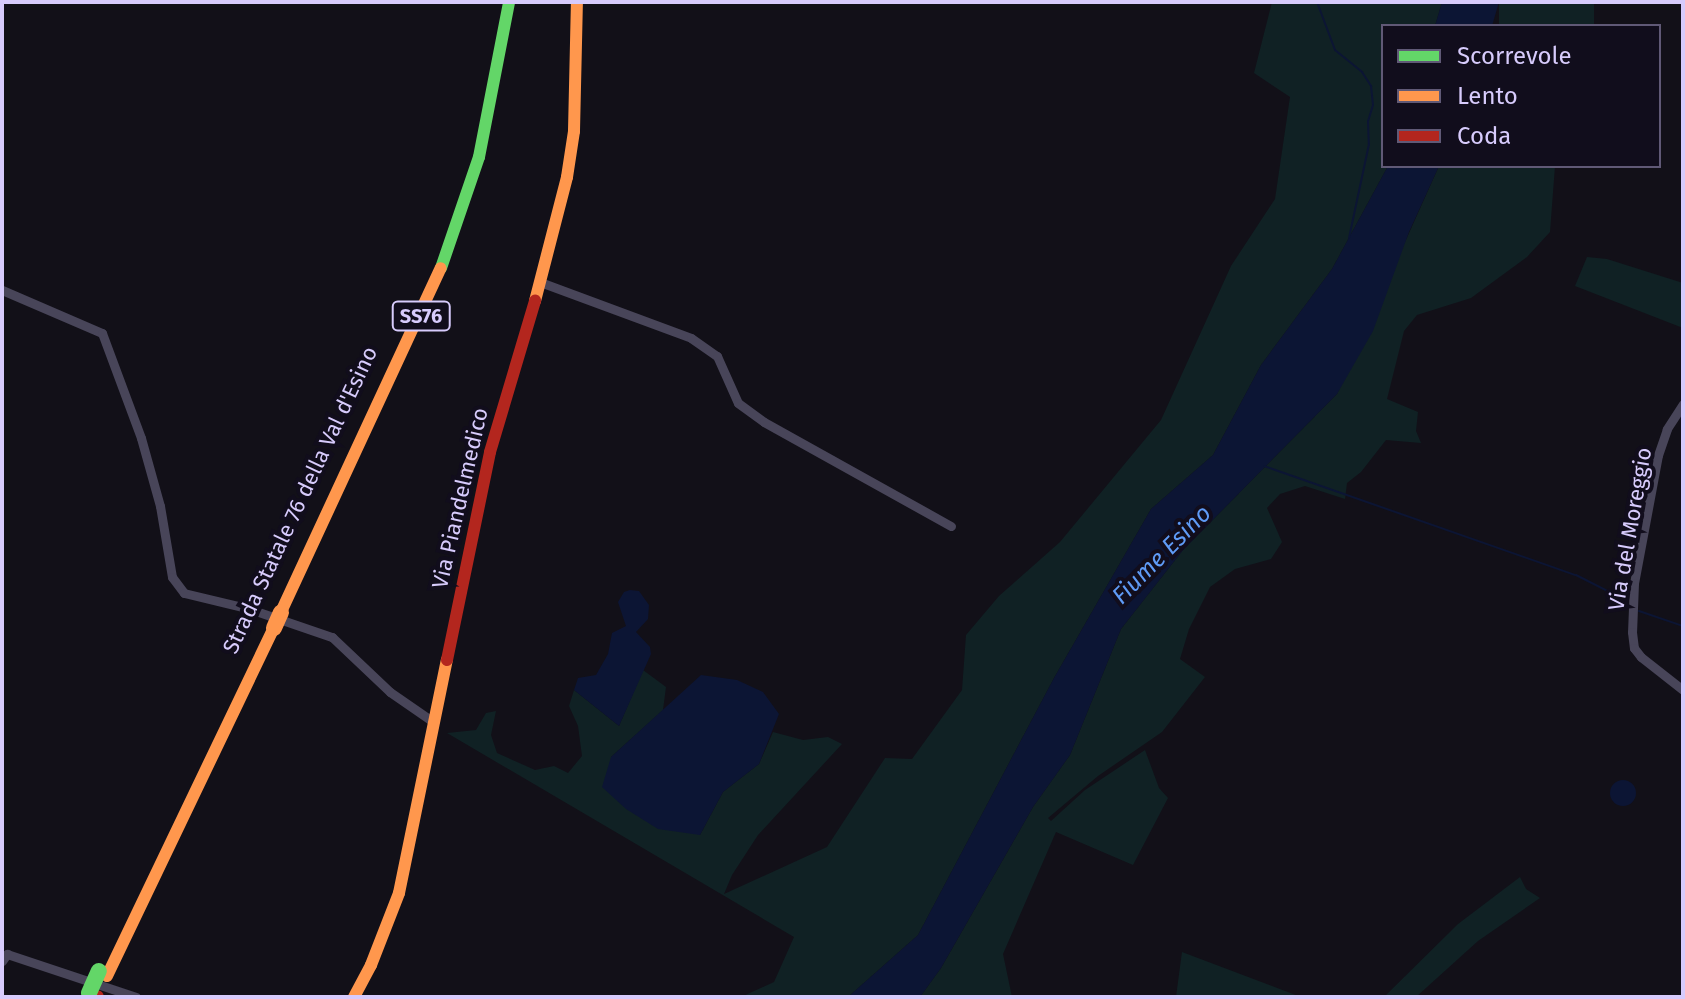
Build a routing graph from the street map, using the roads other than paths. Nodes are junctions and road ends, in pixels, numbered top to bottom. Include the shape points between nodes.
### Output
1 (499, 2) edge
2 (509, 2) edge
3 (577, 2) edge
4 (540, 282) junction
5 (2, 290) edge
6 (1683, 404) edge
7 (951, 526) dead end
8 (273, 618) junction
9 (1683, 690) edge
10 (432, 721) junction
11 (2, 961) edge
12 (92, 996) edge
13 (136, 997) edge
14 (354, 997) edge

1 - 8 main road, Strada Statale 76 della Val d'Esino / SS76 via 473,139 439,253
2 - 8 main road, Strada Statale 76 della Val d'Esino / SS76 via 479,157 447,256
3 - 4 main road, Via Piandelmedico via 574,131
4 - 7 street via 691,338 717,356 738,403 764,422
4 - 10 main road, Via Piandelmedico via 490,452
5 - 10 street via 102,333 141,438 172,577 184,593 332,637 390,692
6 - 9 street, Via del Moreggio via 1658,455 1634,583 1632,632 1641,657
8 - 12 main road, Strada Statale 76 della Val d'Esino / SS76, bridge
10 - 14 main road, Via Piandelmedico via 399,893
11 - 13 street via 7,954

